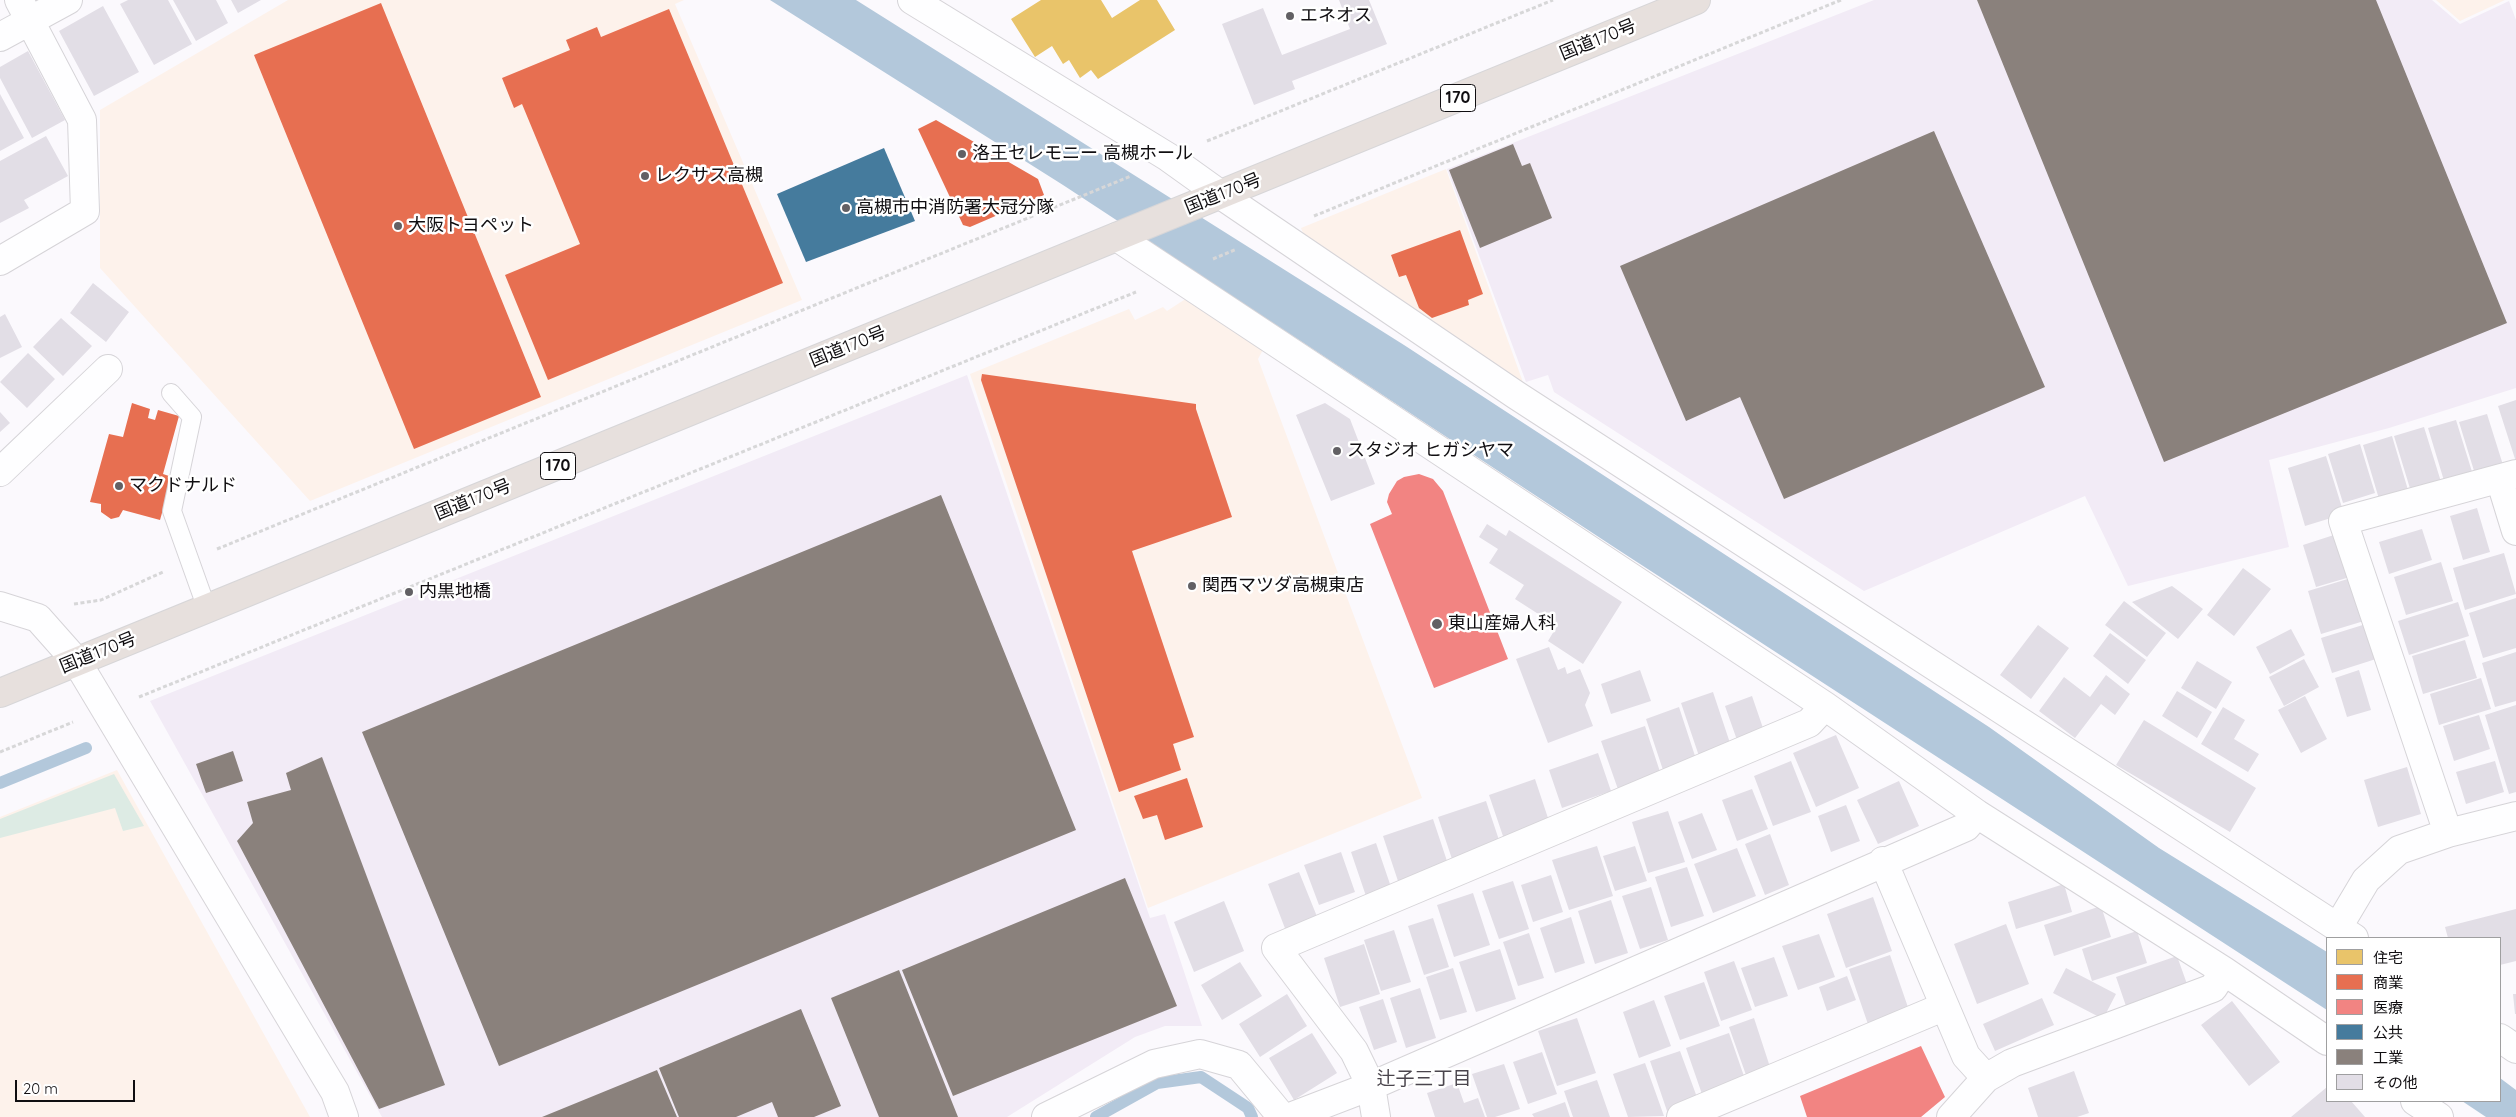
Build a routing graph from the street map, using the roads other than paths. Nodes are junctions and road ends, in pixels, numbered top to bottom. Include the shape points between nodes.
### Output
1 (68, 0) edge
2 (912, 0) edge
3 (1696, 0) edge
4 (24, 10) edge
5 (0, 37) edge
6 (1221, 195) junction
7 (1117, 237) junction
8 (0, 261) edge
9 (108, 369) dead end
10 (171, 393) dead end
11 (0, 472) edge
12 (2508, 476) edge
13 (2516, 531) edge
14 (0, 606) edge
15 (207, 609) junction
16 (77, 662) junction
17 (0, 693) edge
18 (1825, 706) junction
19 (1977, 814) junction
20 (2516, 816) edge
21 (2448, 833) junction
22 (1883, 861) junction
23 (2346, 933) edge
24 (2224, 971) junction
25 (1943, 1007) junction
26 (2501, 1039) edge
27 (2326, 1040) edge
28 (2516, 1049) edge
29 (1986, 1078) junction
30 (1371, 1086) junction
31 (2416, 1102) edge
32 (344, 1117) edge
33 (1046, 1117) edge
34 (1282, 1117) edge
35 (1290, 1117) edge
36 (1376, 1117) edge
37 (1681, 1117) edge
38 (1951, 1117) edge
39 (2439, 1117) edge

1 - 4 street
2 - 6 street via 1168,157
3 - 6 highway, 国道170号 / 170
4 - 5 street
4 - 8 street via 82,120 85,211
6 - 7 highway, 国道170号 / 170
6 - 23 street via 1524,400
7 - 15 highway, 国道170号 / 170
7 - 18 street via 1176,273
9 - 11 street
10 - 15 lane via 192,417 172,511
12 - 13 street
12 - 21 street via 2344,521
14 - 16 street via 38,618
15 - 16 highway, 国道170号 / 170
16 - 17 highway, 国道170号 / 170
16 - 32 street via 335,1092
18 - 19 street
18 - 30 street via 1809,723 1276,948 1354,1051
19 - 22 street via 1966,827
19 - 24 street
20 - 21 street
21 - 23 street via 2399,850 2366,880
22 - 25 street
22 - 30 street
24 - 27 street
24 - 29 street via 2213,988 2012,1063
25 - 29 street via 1966,1056
25 - 37 street
26 - 28 street
29 - 38 street
30 - 35 street
30 - 36 street
31 - 39 street
33 - 34 street via 1154,1064 1200,1054 1239,1065

